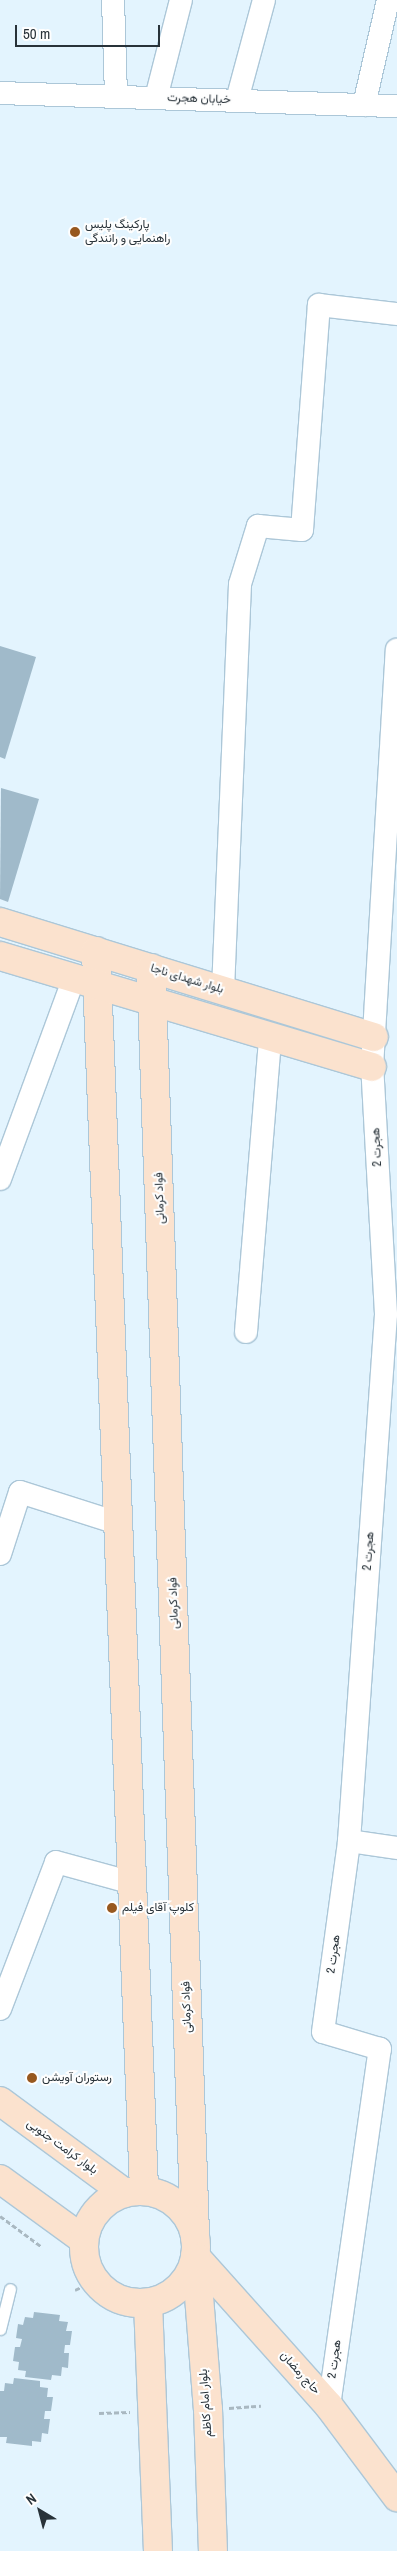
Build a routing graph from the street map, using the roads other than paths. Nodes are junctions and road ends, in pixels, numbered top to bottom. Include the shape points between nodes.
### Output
1 (113, 0) edge
2 (181, 0) edge
3 (264, 0) edge
4 (388, 0) edge
5 (0, 93) edge
6 (116, 96) junction
7 (156, 98) junction
8 (237, 100) junction
9 (364, 105) junction
10 (397, 106) edge
11 (397, 314) edge
12 (397, 650) edge
13 (0, 922) edge
14 (96, 951) junction
15 (0, 956) edge
16 (151, 968) junction
17 (86, 981) junction
18 (223, 990) junction
19 (153, 1001) junction
20 (270, 1036) junction
21 (374, 1036) junction
22 (372, 1067) junction
23 (0, 1179) edge
24 (246, 1332) dead end
25 (118, 1523) junction
26 (0, 1554) edge
27 (349, 1841) junction
28 (397, 1848) edge
29 (132, 1883) junction
30 (0, 2009) edge
31 (0, 2101) edge
32 (0, 2179) edge
33 (135, 2192) junction
34 (84, 2240) junction
35 (195, 2246) junction
36 (10, 2289) dead end
37 (148, 2303) junction
38 (0, 2330) edge
39 (329, 2406) junction
40 (397, 2497) edge
41 (158, 2551) edge
42 (213, 2551) edge

1 - 6 street
2 - 7 street
3 - 8 street
4 - 9 street
5 - 6 street, خیابان هجرت
6 - 7 street, خیابان هجرت
7 - 8 street, خیابان هجرت
8 - 9 street, خیابان هجرت
9 - 10 street, خیابان هجرت
11 - 18 street via 319,305 302,530 258,526 240,584
12 - 21 street, هجرت 2
13 - 14 street, بلوار شهدای ناجا
14 - 16 street, بلوار شهدای ناجا
14 - 17 street
15 - 17 street
16 - 18 street, بلوار شهدای ناجا
16 - 19 street, فواد کرمانی
17 - 19 street
17 - 23 street
17 - 25 street
18 - 21 street, بلوار شهدای ناجا
19 - 20 street
19 - 35 street, فواد کرمانی
20 - 22 street
20 - 24 street
21 - 22 street, هجرت 2
22 - 27 street, هجرت 2 via 386,1314
25 - 26 street via 20,1492
25 - 29 street
27 - 28 street
27 - 39 street, هجرت 2 via 323,2032 380,2049
29 - 30 street via 56,1862
29 - 33 street
31 - 33 street, بلوار کرامت جنوبی
32 - 34 street
33 - 34 street via 102,2205 87,2227
33 - 35 street via 178,2205
34 - 37 street via 85,2261 93,2281 112,2296
35 - 37 street via 179,2287
35 - 39 street, حاج رمضان
35 - 42 street, بلوار امام کاظم via 208,2409
36 - 38 lane
37 - 41 street
39 - 40 street, حاج رمضان

